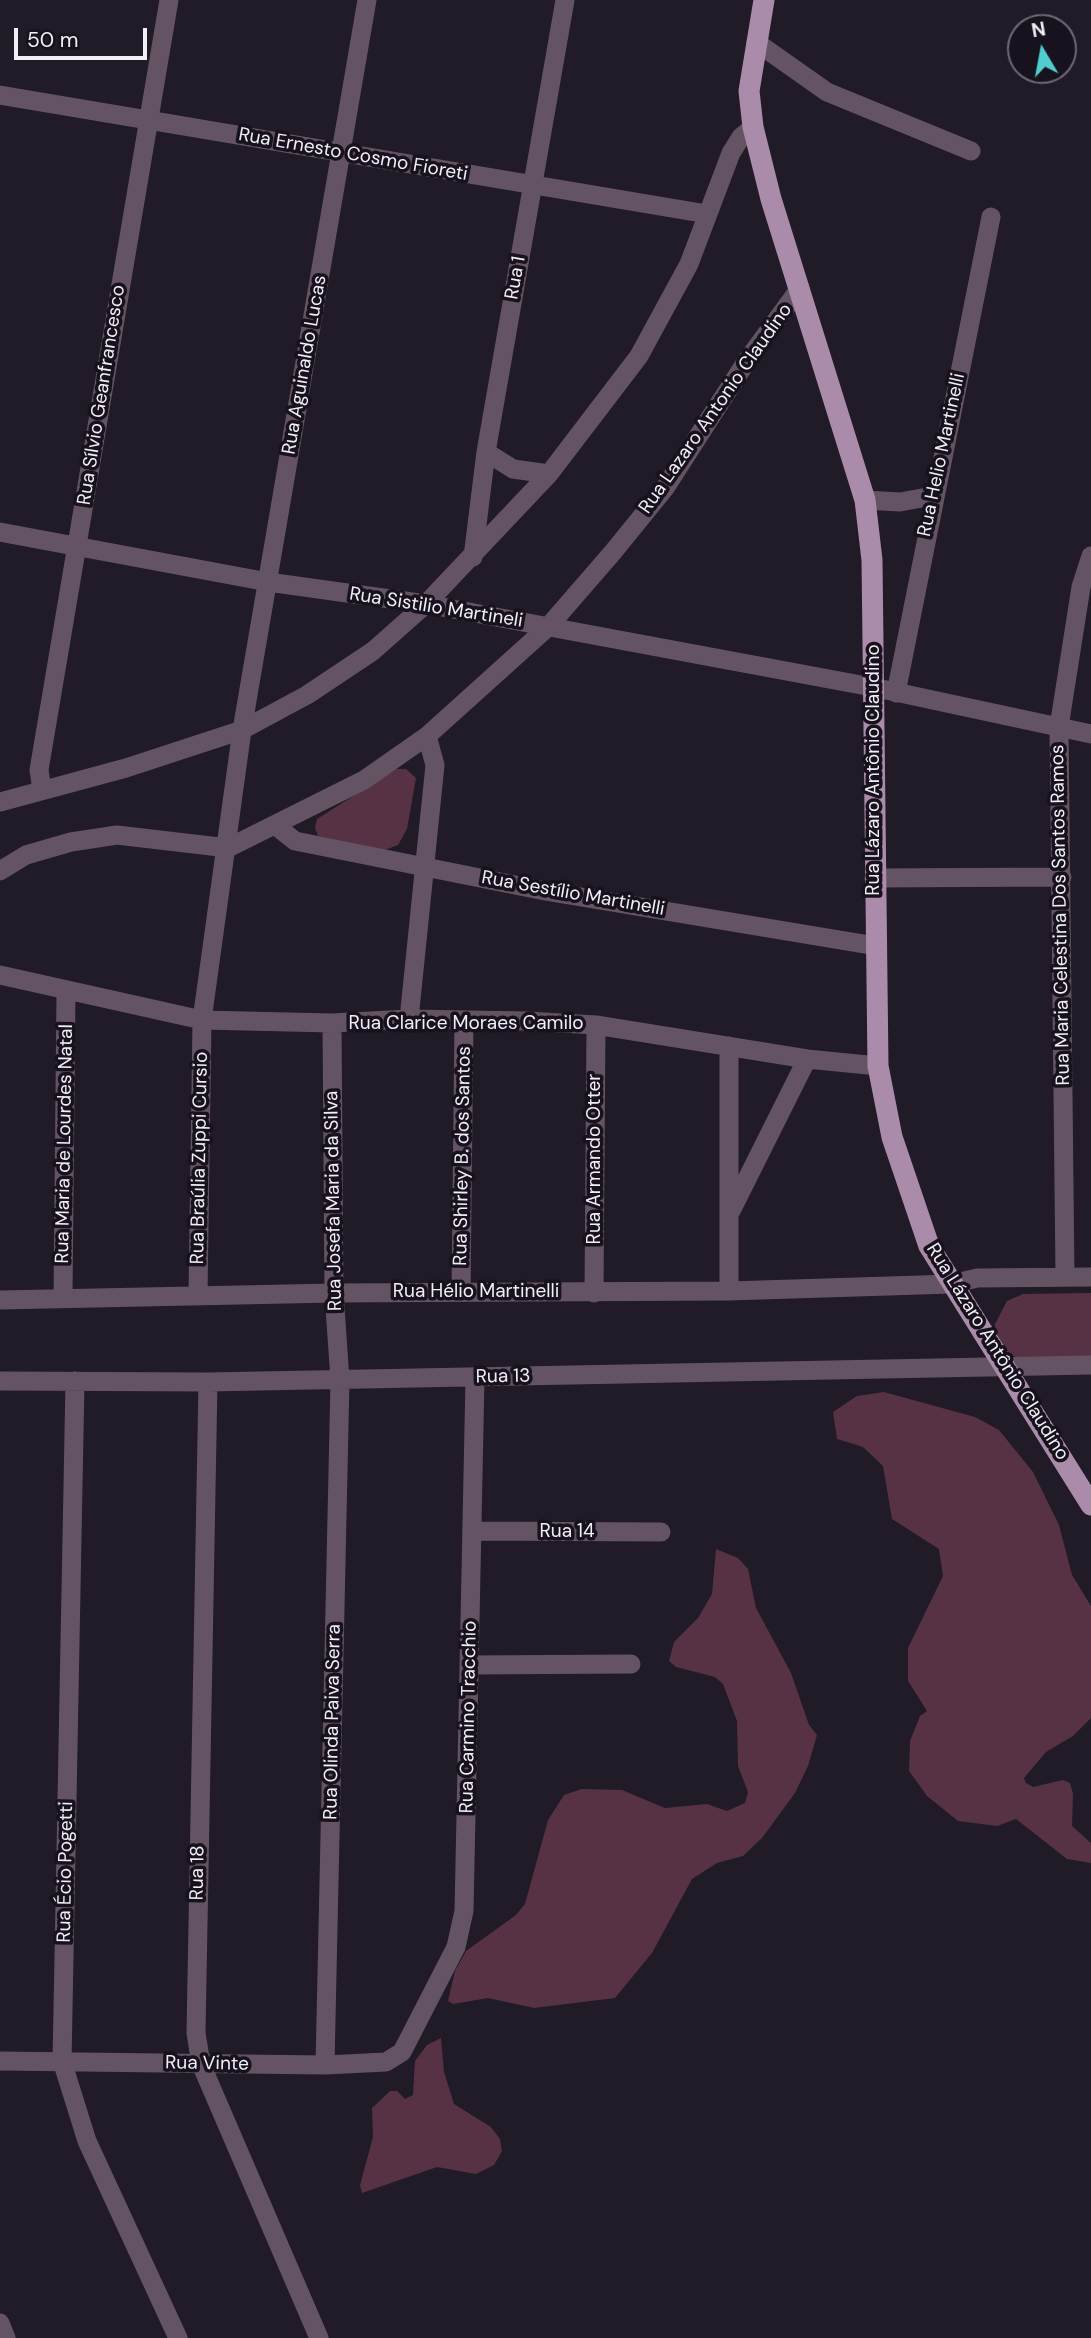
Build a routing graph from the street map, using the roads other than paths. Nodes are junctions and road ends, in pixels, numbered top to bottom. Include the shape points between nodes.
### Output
1 (169, 0) edge
2 (367, 0) edge
3 (565, 0) edge
4 (764, 0) edge
5 (756, 42) junction
6 (0, 95) edge
7 (148, 120) junction
8 (752, 127) junction
9 (971, 151) dead end
10 (341, 152) junction
11 (532, 186) junction
12 (707, 214) junction
13 (991, 217) dead end
14 (800, 288) junction
15 (486, 452) junction
16 (549, 474) junction
17 (933, 496) junction
18 (865, 500) junction
19 (0, 532) edge
20 (78, 546) junction
21 (1091, 556) edge
22 (473, 557) junction
23 (268, 582) junction
24 (426, 604) junction
25 (548, 627) junction
26 (872, 687) junction
27 (897, 693) junction
28 (1059, 727) junction
29 (242, 730) junction
30 (1091, 734) edge
31 (427, 736) junction
32 (42, 790) junction
33 (0, 802) edge
34 (276, 826) junction
35 (228, 848) junction
36 (424, 864) junction
37 (0, 871) edge
38 (1062, 877) junction
39 (874, 878) junction
40 (876, 946) junction
41 (0, 975) edge
42 (66, 991) junction
43 (409, 1019) junction
44 (202, 1020) junction
45 (464, 1021) junction
46 (332, 1023) junction
47 (596, 1025) junction
48 (729, 1046) junction
49 (807, 1059) junction
50 (878, 1066) junction
51 (728, 1217) junction
52 (1065, 1277) junction
53 (1091, 1277) edge
54 (952, 1284) junction
55 (729, 1291) junction
56 (461, 1292) junction
57 (334, 1293) junction
58 (594, 1293) junction
59 (198, 1295) junction
60 (63, 1298) junction
61 (0, 1300) edge
62 (1091, 1364) edge
63 (1005, 1366) junction
64 (475, 1378) junction
65 (340, 1380) junction
66 (0, 1381) edge
67 (75, 1381) junction
68 (208, 1382) junction
69 (1091, 1505) edge
70 (474, 1531) junction
71 (661, 1532) dead end
72 (631, 1664) dead end
73 (470, 1665) junction
74 (407, 2044) joint
75 (0, 2061) edge
76 (62, 2062) junction
77 (201, 2064) junction
78 (325, 2065) junction
79 (0, 2323) edge
80 (6, 2338) edge
81 (178, 2338) edge
82 (318, 2338) edge

1 - 7 street, Rua Sílvio Geanfrancesco
2 - 10 street, Rua Aguinaldo Lucas
3 - 11 street, Rua 1
4 - 5 main road, Rua Lázaro Antônio Claudino
5 - 8 main road, Rua Lázaro Antônio Claudino via 750,90
5 - 9 street via 827,92
6 - 7 street, Rua Ernesto Cosmo Fioreti
7 - 10 street, Rua Ernesto Cosmo Fioreti
7 - 20 street, Rua Sílvio Geanfrancesco
8 - 12 street via 732,153
8 - 14 main road, Rua Lázaro Antônio Claudino
10 - 11 street, Rua Ernesto Cosmo Fioreti
10 - 23 street, Rua Aguinaldo Lucas
11 - 12 street, Rua Ernesto Cosmo Fioreti
11 - 15 street, Rua 1
12 - 16 street via 689,264 639,356
13 - 17 street, Rua Helio Martinelli
14 - 18 main road, Rua Lázaro Antônio Claudino
14 - 25 street, Rua Lazaro Antonio Claudino via 747,359 665,488
15 - 16 street via 513,469
15 - 22 street, Rua 1
16 - 22 street
17 - 18 street via 900,502
17 - 27 street, Rua Helio Martinelli
18 - 26 main road, Rua Lázaro Antônio Claudino via 874,624
19 - 20 street, Rua Sistilio Martineli
20 - 23 street, Rua Sistilio Martineli
20 - 32 street, Rua Sílvio Geanfrancesco via 39,770
21 - 28 street, Rua Maria Celestina Dos Santos Ramos
22 - 24 street
23 - 24 street, Rua Sistilio Martineli
23 - 29 street, Rua Aguinaldo Lucas
24 - 25 street, Rua Sistilio Martineli
24 - 29 street via 373,651 307,695
25 - 26 street, Rua Sistilio Martineli
25 - 31 street, Rua Lazaro Antonio Claudino
26 - 27 street, Rua Sistilio Martineli
26 - 39 main road, Rua Lázaro Antônio Claudino
27 - 28 street, Rua Sistilio Martineli
28 - 30 street, Rua Sistilio Martineli
28 - 38 street, Rua Maria Celestina Dos Santos Ramos
29 - 32 street
29 - 35 street
31 - 34 street, Rua Lazaro Antonio Claudino via 364,779
31 - 36 street via 435,765
32 - 33 street
34 - 35 street, Rua Lazaro Antonio Claudino
34 - 36 street, Rua Sestílio Martinelli via 295,841
35 - 37 street via 117,835 26,855
35 - 44 street
36 - 40 street, Rua Sestílio Martinelli via 545,891
36 - 43 street
38 - 39 street
38 - 52 street, Rua Maria Celestina Dos Santos Ramos
39 - 40 main road, Rua Lázaro Antônio Claudino
40 - 50 main road, Rua Lázaro Antônio Claudino
41 - 42 street, Rua Clarice Moraes Camilo
42 - 44 street, Rua Clarice Moraes Camilo
42 - 60 street, Rua Maria de Lourdes Natal
43 - 45 street, Rua Clarice Moraes Camilo
43 - 46 street, Rua Clarice Moraes Camilo
44 - 46 street, Rua Clarice Moraes Camilo
44 - 59 street, Rua Braúlia Zuppi Cursio
45 - 47 street, Rua Clarice Moraes Camilo
45 - 56 street, Rua Shirley B. dos Santos
46 - 57 street, Rua Josefa Maria da Silva
47 - 48 street, Rua Clarice Moraes Camilo
47 - 58 street, Rua Armando Otter
48 - 49 street, Rua Clarice Moraes Camilo
48 - 51 street
49 - 50 street, Rua Clarice Moraes Camilo
49 - 51 street
50 - 54 main road, Rua Lázaro Antônio Claudino via 910,1197 929,1246
51 - 55 street
52 - 53 street
52 - 54 street via 977,1278
54 - 55 street, Rua Hélio Martinelli
54 - 63 main road, Rua Lázaro Antônio Claudino
55 - 58 street, Rua Hélio Martinelli
56 - 57 street, Rua Hélio Martinelli
56 - 58 street, Rua Hélio Martinelli
57 - 59 street, Rua Hélio Martinelli
57 - 65 street, Rua Josefa Maria da Silva
59 - 60 street, Rua Hélio Martinelli
60 - 61 street, Rua Hélio Martinelli
62 - 63 street, Rua 13
63 - 64 street, Rua 13
63 - 69 main road, Rua Lázaro Antônio Claudino
64 - 65 street, Rua 13
64 - 70 street, Rua Carmino Tracchio
65 - 68 street, Rua 13
65 - 78 street, Rua Olinda Paiva Serra
66 - 67 street, Rua 13
67 - 68 street, Rua 13
67 - 76 street, Rua Écio Pogetti
68 - 77 street, Rua 18 via 197,1927 196,2033
70 - 71 street, Rua 14
70 - 73 street, Rua Carmino Tracchio
72 - 73 street
73 - 74 street, Rua Carmino Tracchio via 464,1910 456,1947
74 - 78 street, Rua Vinte via 386,2062
75 - 76 street, Rua Vinte
76 - 77 street, Rua Vinte
76 - 81 street, Rua Écio Pogetti via 87,2141
77 - 78 street, Rua Vinte
77 - 82 street, Rua 18
79 - 80 street

